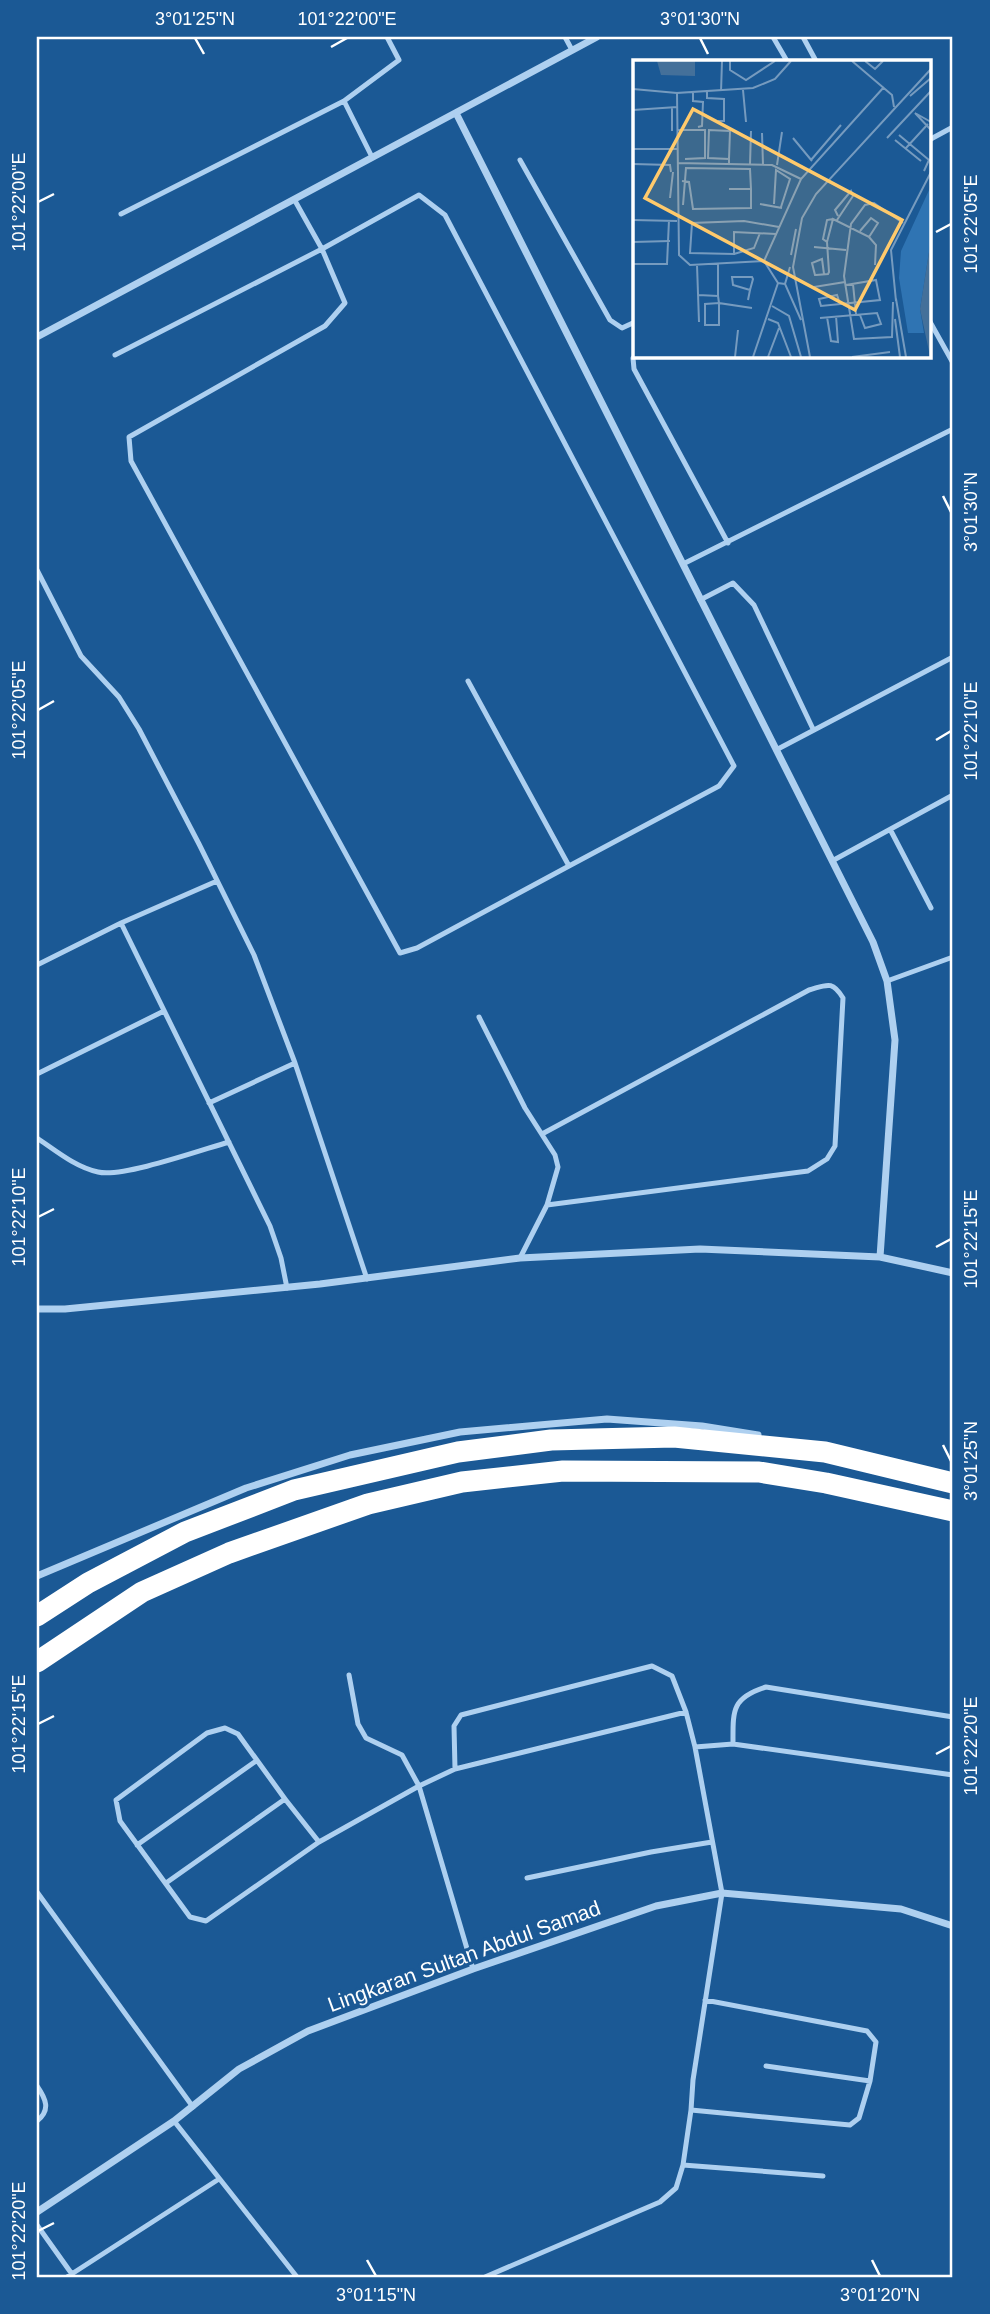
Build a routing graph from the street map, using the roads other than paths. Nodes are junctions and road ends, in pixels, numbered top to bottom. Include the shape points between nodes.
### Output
1 (387, 37) edge
2 (565, 37) edge
3 (597, 37) edge
4 (773, 37) edge
5 (803, 37) edge
6 (572, 50) junction
7 (786, 60) edge
8 (815, 60) edge
9 (344, 102) junction
10 (456, 113) junction
11 (953, 127) edge
12 (930, 139) edge
13 (372, 157) junction
14 (520, 160) dead end
15 (294, 199) junction
16 (121, 214) dead end
17 (322, 249) junction
18 (633, 322) edge
19 (930, 322) edge
20 (37, 337) edge
21 (115, 355) dead end
22 (635, 357) edge
23 (953, 363) edge
24 (953, 429) edge
25 (728, 543) junction
26 (683, 564) junction
27 (37, 570) edge
28 (700, 600) junction
29 (953, 657) edge
30 (468, 681) dead end
31 (813, 729) junction
32 (776, 750) junction
33 (953, 795) edge
34 (891, 831) junction
35 (832, 861) junction
36 (569, 866) junction
37 (217, 881) junction
38 (931, 908) dead end
39 (121, 923) junction
40 (953, 957) edge
41 (37, 965) edge
42 (887, 981) junction
43 (164, 1011) junction
44 (479, 1017) dead end
45 (295, 1063) junction
46 (37, 1074) edge
47 (208, 1102) junction
48 (542, 1134) junction
49 (37, 1138) edge
50 (229, 1142) junction
51 (547, 1205) junction
52 (880, 1257) junction
53 (520, 1258) junction
54 (953, 1273) edge
55 (367, 1279) junction
56 (287, 1288) junction
57 (37, 1309) edge
58 (825, 1452) junction
59 (953, 1483) edge
60 (953, 1511) edge
61 (37, 1576) edge
62 (37, 1616) edge
63 (37, 1662) edge
64 (349, 1675) dead end
65 (686, 1712) junction
66 (953, 1717) edge
67 (733, 1745) junction
68 (695, 1747) junction
69 (256, 1761) junction
70 (455, 1769) junction
71 (953, 1775) edge
72 (419, 1786) junction
73 (285, 1799) junction
74 (319, 1842) junction
75 (712, 1842) junction
76 (137, 1845) junction
77 (527, 1878) dead end
78 (166, 1883) junction
79 (37, 1892) edge
80 (722, 1893) junction
81 (953, 1926) edge
82 (473, 1969) junction
83 (705, 2000) junction
84 (766, 2066) dead end
85 (870, 2081) junction
86 (37, 2086) edge
87 (193, 2107) junction
88 (691, 2110) junction
89 (37, 2121) edge
90 (174, 2121) junction
91 (683, 2165) junction
92 (823, 2176) dead end
93 (219, 2179) junction
94 (37, 2212) edge
95 (37, 2225) edge
96 (72, 2276) edge
97 (297, 2277) edge
98 (485, 2277) edge

1 - 9 lane via 399,60
2 - 6 lane
3 - 6 street
4 - 7 lane
5 - 8 lane
6 - 10 street
9 - 13 lane
9 - 16 lane
10 - 13 street
10 - 26 street
11 - 12 lane
13 - 15 street
14 - 18 lane via 610,320 622,328
15 - 17 lane
15 - 20 street
17 - 21 lane
17 - 36 lane via 419,195 445,215 734,766 719,786
17 - 36 lane via 345,303 325,326 129,437 131,461 400,953
19 - 23 lane
22 - 25 lane via 634,369
24 - 25 lane
25 - 26 lane
26 - 28 street
27 - 37 lane via 81,656 119,696 139,729
28 - 31 lane via 733,583 754,605
28 - 32 street
29 - 31 lane
30 - 36 lane
31 - 32 lane
32 - 35 street
33 - 34 lane
34 - 35 lane
34 - 38 lane
35 - 42 street via 873,942
37 - 39 lane
37 - 45 lane via 254,956
39 - 41 lane
39 - 43 lane
40 - 42 lane
42 - 52 street via 895,1040
43 - 46 lane
43 - 47 lane
44 - 48 lane via 524,1108
45 - 47 lane
45 - 55 lane
47 - 50 lane
48 - 51 lane via 558,1167
48 - 51 lane via 809,990 828,984 843,999 835,1146 827,1159 808,1171
49 - 50 lane via 99,1173 120,1172
50 - 56 lane via 270,1226
51 - 53 lane
52 - 53 street via 700,1249
52 - 54 street
53 - 55 street
55 - 56 street
56 - 57 street
58 - 59 highway
58 - 61 street via 702,1426 607,1419 460,1432 350,1455 246,1488
58 - 62 highway via 674,1437 551,1440 458,1452 294,1490 185,1532
60 - 63 highway via 759,1472 563,1471 462,1482 368,1504 229,1553 142,1592
64 - 72 lane via 358,1724 366,1738 402,1755
65 - 68 lane
65 - 70 lane
65 - 70 lane via 672,1676 652,1666 461,1715 454,1726
66 - 67 lane via 766,1687 746,1693 733,1713
67 - 68 lane
67 - 71 lane
68 - 75 lane
69 - 73 lane
69 - 76 lane
69 - 76 lane via 238,1734 225,1728 207,1733 116,1800 120,1821
70 - 72 lane
72 - 74 lane
72 - 82 lane
73 - 74 lane
73 - 78 lane
74 - 78 lane via 206,1921 190,1917
75 - 77 lane
75 - 80 lane
76 - 78 lane
79 - 87 lane
80 - 81 street, Lingkaran Sultan Abdul Samad via 901,1909
80 - 82 street, Lingkaran Sultan Abdul Samad via 656,1906
80 - 83 lane
82 - 87 street, Lingkaran Sultan Abdul Samad via 308,2031 239,2069
83 - 85 lane via 867,2031 876,2042
83 - 88 lane
84 - 85 lane
85 - 88 lane via 859,2118 850,2125
86 - 89 lane via 47,2107
87 - 90 street, Lingkaran Sultan Abdul Samad
88 - 91 lane
90 - 93 lane
90 - 94 street, Lingkaran Sultan Abdul Samad
91 - 92 lane
91 - 98 lane via 676,2188 660,2202
93 - 96 lane
93 - 97 lane
95 - 96 lane

